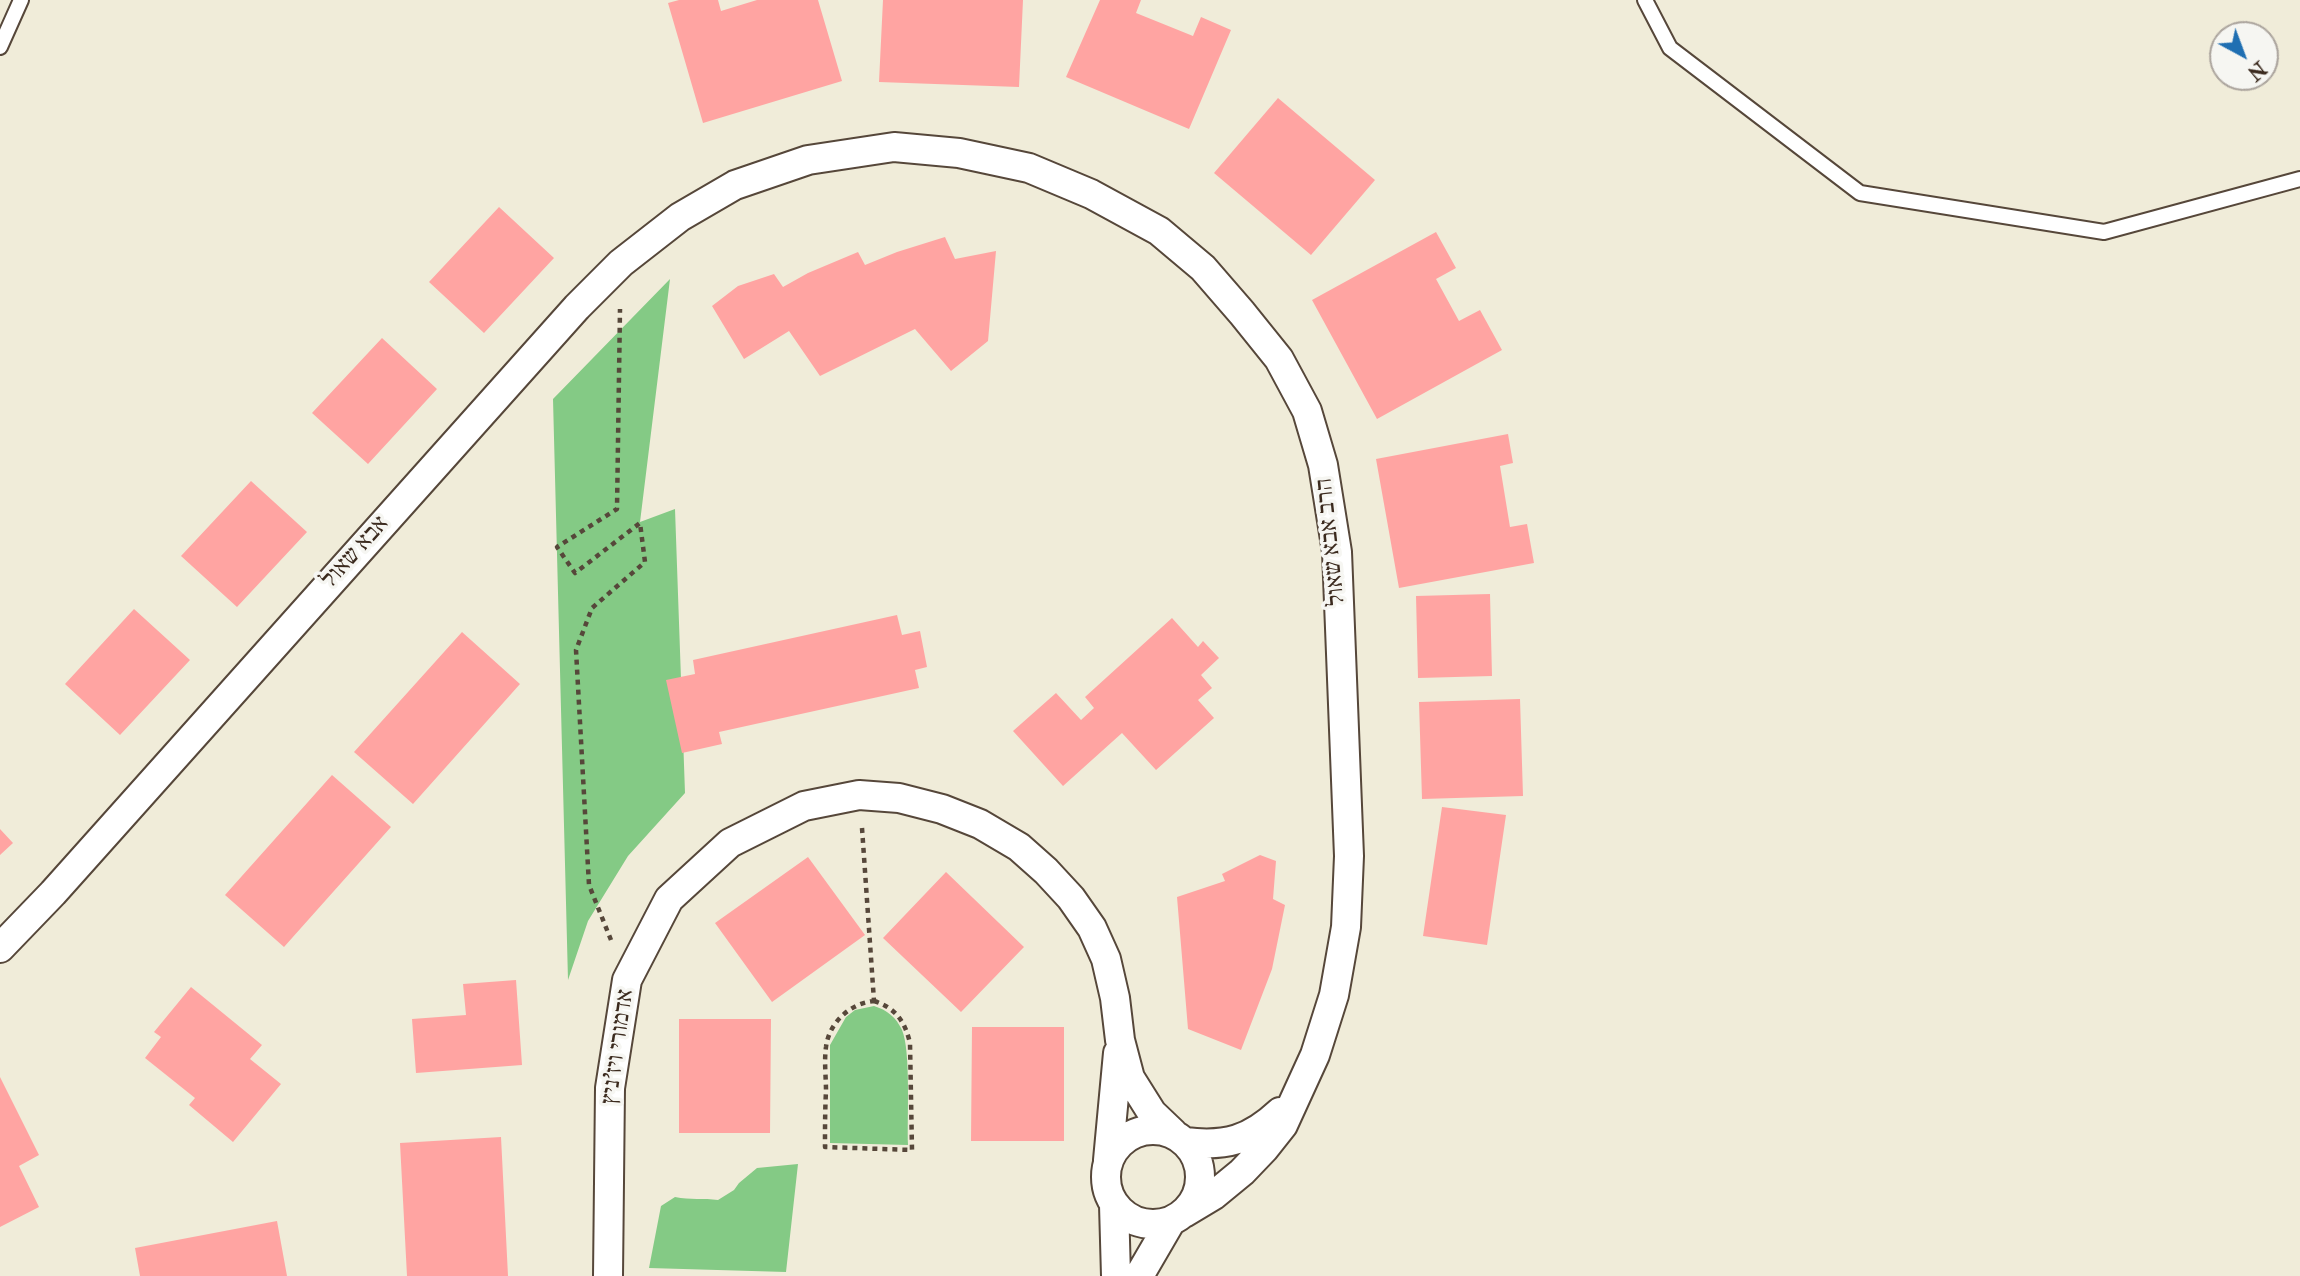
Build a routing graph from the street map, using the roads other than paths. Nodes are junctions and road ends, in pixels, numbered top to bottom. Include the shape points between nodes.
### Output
1 (21, 0) edge
2 (1645, 0) edge
3 (0, 47) edge
4 (2300, 179) edge
5 (736, 185) joint
6 (0, 948) edge
7 (1120, 1040) junction
8 (1298, 1096) junction
9 (1179, 1138) junction
10 (1108, 1160) junction
11 (1114, 1205) junction
12 (1177, 1217) junction
13 (608, 1276) edge
14 (1116, 1276) edge
15 (1139, 1276) edge

1 - 3 lane
2 - 4 lane via 1670,48 1860,193 2104,232
5 - 6 street, אבא שאול via 680,217 621,263 577,307
5 - 8 street, הרב אבא שאול via 808,160 894,148 959,153 1028,168 1091,194 1159,231 1203,268 1279,359 1307,411 1334,519 1349,856 1346,927 1334,995
7 - 9 street, אדמורי ויז'ניץ via 1139,1094
7 - 10 street, אדמורי ויז'ניץ
7 - 13 street, אדמורי ויז'ניץ via 1102,949 1071,898 1019,847 980,824 899,798 859,795 804,806 730,843 669,899 627,980 610,1088
8 - 9 street, הרב אבא שאול via 1245,1138 1212,1145
8 - 12 street, הרב אבא שאול via 1264,1149 1214,1195
9 - 10 street via 1157,1129 1142,1130 1127,1136
9 - 12 street via 1195,1155 1200,1170 1194,1201
10 - 11 street via 1105,1176
11 - 12 street via 1139,1223
11 - 14 street
12 - 15 street

